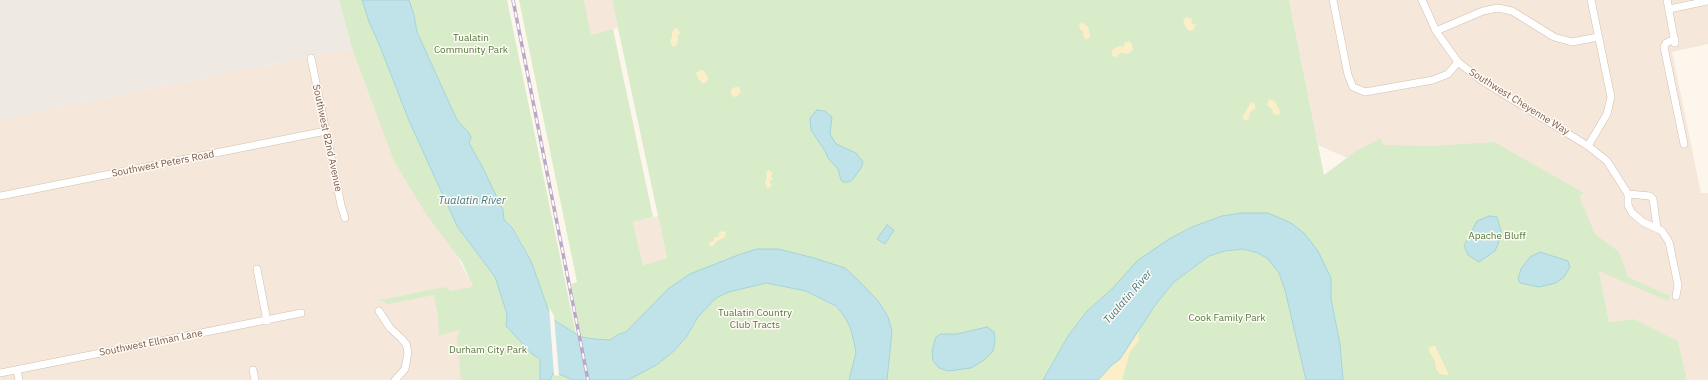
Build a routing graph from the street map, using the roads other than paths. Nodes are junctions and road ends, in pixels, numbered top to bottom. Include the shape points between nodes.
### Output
1 (1333, 0) edge
2 (1422, 0) edge
3 (1591, 0) edge
4 (1667, 0) edge
5 (1708, 2) edge
6 (1669, 9) junction
7 (1436, 31) junction
8 (1598, 37) junction
9 (311, 58) dead end
10 (1458, 62) junction
11 (326, 131) junction
12 (1684, 144) dead end
13 (1588, 146) junction
14 (1628, 194) junction
15 (0, 196) edge
16 (345, 218) dead end
17 (1657, 228) junction
18 (257, 269) dead end
19 (1676, 296) dead end
20 (379, 311) dead end
21 (301, 313) dead end
22 (267, 321) junction
23 (17, 370) junction
24 (253, 370) dead end
25 (0, 373) edge
26 (19, 380) edge
27 (255, 380) edge
28 (395, 380) edge

1 - 10 street via 1348,75 1354,87 1358,89 1365,92 1378,91 1433,80 1448,74
2 - 7 street, Southwest Cheyenne Way
3 - 8 street
4 - 6 street
5 - 6 street
6 - 12 street via 1675,41 1666,43 1665,51
7 - 8 street via 1484,11 1498,8 1512,11 1554,37 1572,42
7 - 10 street, Southwest Cheyenne Way
8 - 13 street via 1611,97 1607,114
9 - 11 street, Southwest 82nd Avenue
10 - 13 street, Southwest Cheyenne Way via 1481,80
11 - 15 street, Southwest Peters Road
11 - 16 street, Southwest 82nd Avenue
13 - 14 street, Southwest Cheyenne Way via 1607,161
14 - 17 street, Southwest Cheyenne Way via 1628,205 1632,213 1643,222
14 - 17 street via 1650,196 1653,199
17 - 19 street, Southwest Cheyenne Way via 1662,230 1669,242 1678,285
18 - 22 street
20 - 28 street via 390,328 402,338 408,352 405,369
21 - 22 street, Southwest Ellman Lane
22 - 23 street, Southwest Ellman Lane
23 - 25 street, Southwest Ellman Lane
23 - 26 street
24 - 27 street

